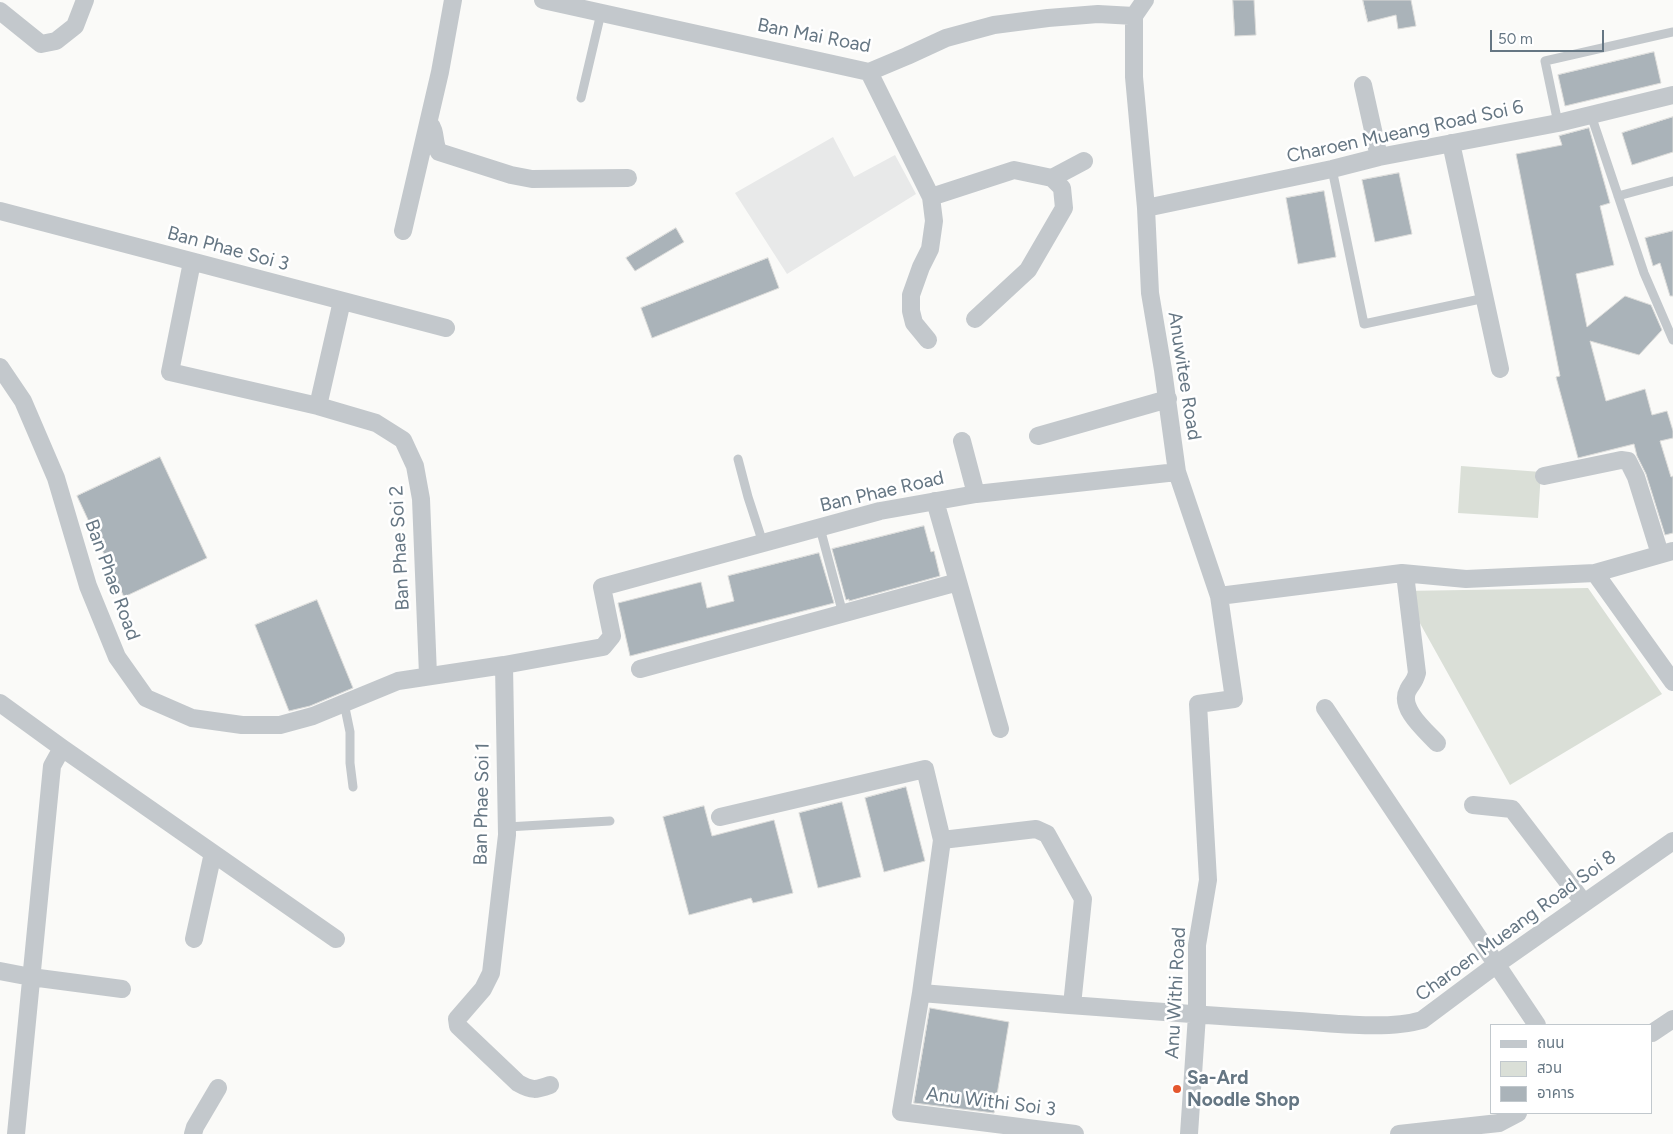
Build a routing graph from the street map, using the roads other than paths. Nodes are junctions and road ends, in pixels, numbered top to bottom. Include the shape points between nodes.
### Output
1 (85, 0) edge
2 (453, 0) edge
3 (543, 0) edge
4 (1145, 0) edge
5 (0, 11) edge
6 (601, 13) junction
7 (1134, 16) junction
8 (1673, 32) edge
9 (869, 72) junction
10 (1363, 85) dead end
11 (1673, 95) edge
12 (582, 98) dead end
13 (1591, 115) junction
14 (428, 123) junction
15 (1558, 123) junction
16 (1451, 143) junction
17 (1379, 157) junction
18 (1084, 162) dead end
19 (1332, 169) junction
20 (628, 178) dead end
21 (1052, 178) junction
22 (1673, 181) edge
23 (1618, 196) junction
24 (931, 197) junction
25 (1146, 208) junction
26 (0, 211) edge
27 (404, 231) dead end
28 (192, 262) junction
29 (1485, 298) junction
30 (342, 301) junction
31 (975, 319) dead end
32 (446, 328) dead end
33 (928, 340) dead end
34 (1673, 340) edge
35 (0, 367) edge
36 (1500, 369) dead end
37 (1168, 399) junction
38 (318, 406) junction
39 (1038, 436) dead end
40 (962, 440) dead end
41 (738, 459) dead end
42 (1177, 472) junction
43 (1544, 476) dead end
44 (976, 494) junction
45 (935, 501) junction
46 (820, 528) junction
47 (763, 543) junction
48 (1667, 552) edge
49 (1595, 573) junction
50 (1405, 574) junction
51 (958, 582) junction
52 (1219, 596) junction
53 (843, 614) junction
54 (504, 665) junction
55 (640, 669) dead end
56 (428, 675) junction
57 (1673, 682) edge
58 (0, 703) edge
59 (344, 703) junction
60 (1198, 704) joint
61 (1326, 708) dead end
62 (1000, 729) dead end
63 (1437, 743) dead end
64 (62, 748) junction
65 (353, 787) dead end
66 (1473, 805) dead end
67 (720, 817) dead end
68 (610, 821) dead end
69 (507, 826) junction
70 (942, 840) junction
71 (1673, 841) edge
72 (213, 853) junction
73 (1584, 903) junction
74 (194, 939) dead end
75 (336, 939) dead end
76 (1497, 964) junction
77 (0, 971) edge
78 (31, 977) junction
79 (122, 989) dead end
80 (921, 993) junction
81 (1072, 1005) junction
82 (1197, 1015) junction
83 (1673, 1019) edge
84 (1536, 1024) edge
85 (1653, 1032) edge
86 (550, 1085) dead end
87 (218, 1088) dead end
88 (1516, 1114) edge
89 (16, 1134) edge
90 (193, 1134) edge
91 (1075, 1134) edge
92 (1189, 1134) edge
93 (1399, 1134) edge

1 - 5 street via 75,26 56,41 41,44
2 - 14 street
3 - 6 street, Ban Mai Road
4 - 7 street
6 - 9 street, Ban Mai Road
6 - 12 lane
7 - 9 street, Ban Mai Road via 1048,18 994,25 946,38
7 - 25 street, Anuwitee Road via 1134,77
8 - 15 lane via 1545,61
9 - 24 street
10 - 17 street
11 - 13 street, Charoen Mueang Road Soi 6
13 - 15 street, Charoen Mueang Road Soi 6
13 - 23 lane
14 - 20 street via 432,126 439,152 512,175 540,180
14 - 27 street
15 - 16 street, Charoen Mueang Road Soi 6
16 - 17 street, Charoen Mueang Road Soi 6
16 - 29 street
17 - 19 street, Charoen Mueang Road Soi 6
18 - 21 street
19 - 25 street, Charoen Mueang Road Soi 6
19 - 29 lane via 1364,324
21 - 24 street via 1014,170
21 - 31 street via 1062,188 1064,208 1028,270
22 - 23 lane
23 - 34 lane via 1644,273
24 - 33 street via 934,221 930,249 911,295 914,323
25 - 37 street, Anuwitee Road via 1150,293
26 - 28 street, Ban Phae Soi 3
28 - 30 street, Ban Phae Soi 3
28 - 38 street, Ban Phae Soi 2 via 170,372
29 - 36 street
30 - 32 street, Ban Phae Soi 3
30 - 38 street
35 - 59 street, Ban Phae Road via 23,401 56,478 88,586 117,656 146,698 192,718 242,725 280,725
37 - 39 street
37 - 42 street, Anuwitee Road
38 - 56 street, Ban Phae Soi 2 via 376,423 403,440 415,466 421,499
40 - 44 street
41 - 47 lane
42 - 44 street, Ban Phae Road
42 - 52 street, Anuwitee Road
43 - 48 street via 1628,461
44 - 45 street, Ban Phae Road
45 - 46 street, Ban Phae Road via 880,511
45 - 51 street
46 - 47 street, Ban Phae Road
46 - 53 lane
47 - 54 street, Ban Phae Road via 602,587 612,636 603,647
48 - 49 street
49 - 50 street via 1466,579
49 - 57 street
50 - 52 street
50 - 63 street via 1417,673 1405,700 1411,715
51 - 53 street
51 - 62 street
52 - 60 street, Anuwitee Road via 1234,699
53 - 55 street
54 - 56 street, Ban Phae Road
54 - 69 street, Ban Phae Soi 1
56 - 59 street, Ban Phae Road via 398,681
58 - 64 street
59 - 65 lane via 350,732
60 - 82 street, Anu Withi Road via 1208,880 1197,945
61 - 76 street
64 - 72 street
64 - 78 street via 52,766
66 - 73 street via 1512,809
67 - 70 street via 925,769
68 - 69 lane
69 - 86 street, Ban Phae Soi 1 via 490,973 483,989 457,1019 458,1026 518,1083 537,1090
70 - 80 street
70 - 81 street via 1036,829 1047,834 1083,899
71 - 73 street, Charoen Mueang Road Soi 8
72 - 74 street
72 - 75 street
73 - 76 street, Charoen Mueang Road Soi 8
76 - 82 street, Charoen Mueang Road Soi 8 via 1422,1020 1409,1024 1362,1025
76 - 84 street
77 - 78 street
78 - 79 street
78 - 89 street
80 - 81 street, Charoen Mueang Road Soi 8
80 - 91 street, Anu Withi Soi 3 via 901,1112
81 - 82 street, Charoen Mueang Road Soi 8
82 - 92 street, Anu Withi Road
83 - 85 street
87 - 90 street
88 - 93 street via 1499,1123

